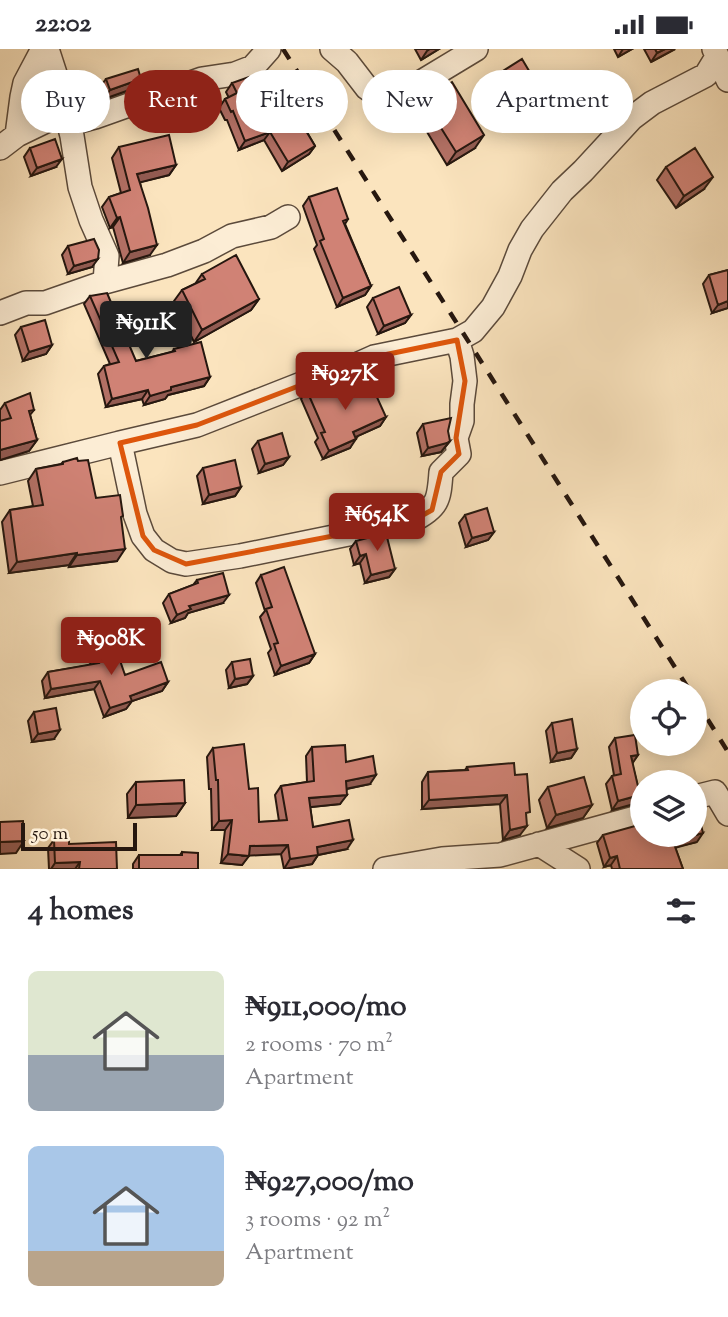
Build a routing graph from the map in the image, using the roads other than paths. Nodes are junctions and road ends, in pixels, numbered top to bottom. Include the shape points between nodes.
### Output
1 (45, 49) edge
2 (269, 49) edge
3 (332, 49) edge
4 (476, 49) edge
5 (715, 53) edge
6 (53, 70) edge
7 (728, 80) edge
8 (110, 112) edge
9 (25, 133) edge
10 (71, 133) edge
11 (9, 142) edge
12 (288, 217) dead end
13 (106, 282) junction
14 (0, 313) edge
15 (457, 340) junction
16 (120, 443) junction
17 (0, 473) edge
18 (707, 794) edge
19 (728, 814) edge
20 (630, 820) edge
21 (539, 844) junction
22 (385, 869) edge
23 (578, 869) edge

1 - 6 street
1 - 11 street via 25,83
2 - 8 street via 253,67 202,79
3 - 4 street via 381,98 423,81
5 - 7 street
5 - 15 street via 706,75 632,118 562,191 532,229 493,307 473,331
9 - 11 street
10 - 13 street via 80,187 107,256
12 - 13 street via 167,265
13 - 14 street
15 - 16 street via 374,356 197,425
15 - 16 street via 465,381 456,438 459,454 441,472 440,495 432,510 412,521 240,556 186,564 172,561 143,536
16 - 17 street
18 - 19 street via 715,792
20 - 21 street
21 - 22 street via 499,855
21 - 23 street

